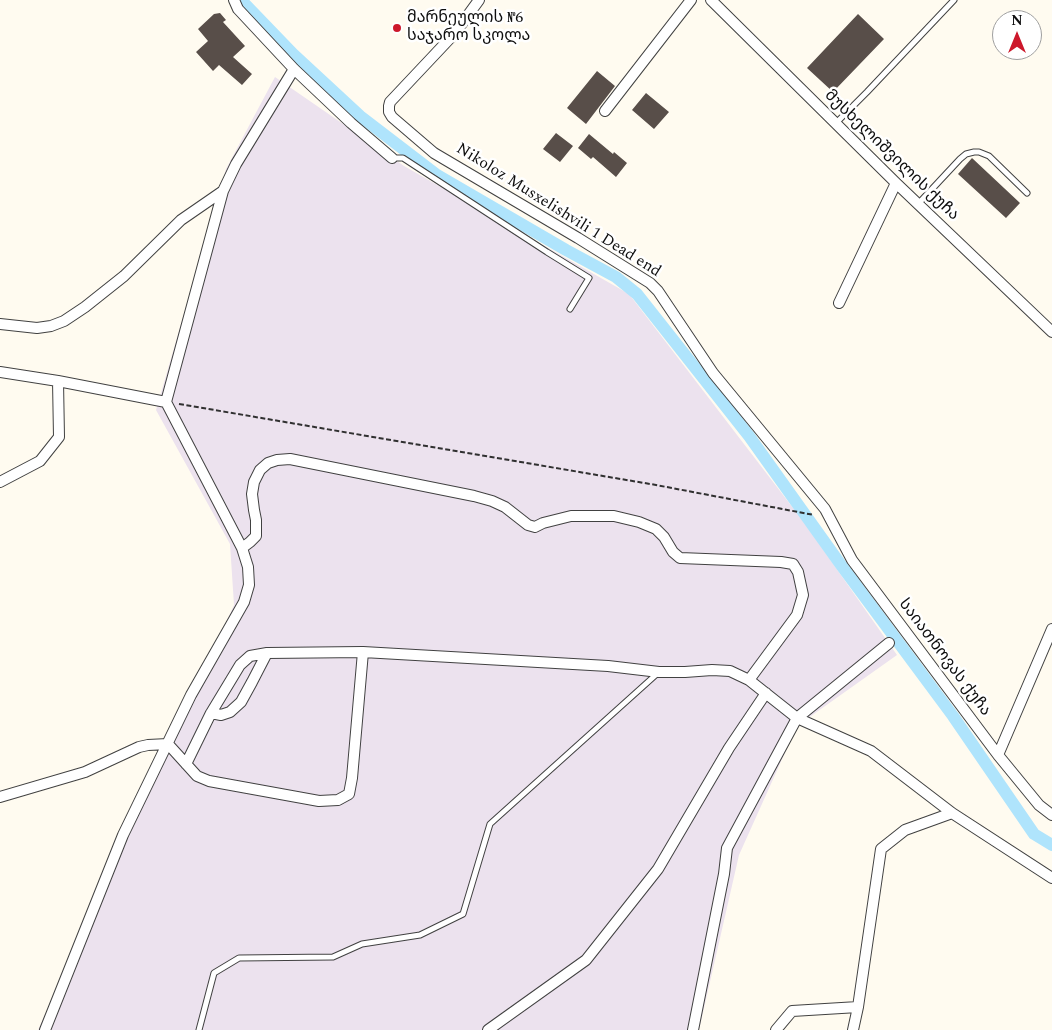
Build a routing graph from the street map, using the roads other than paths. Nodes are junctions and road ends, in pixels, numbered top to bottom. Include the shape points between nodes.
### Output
1 (479, 0) edge
2 (691, 0) edge
3 (711, 0) edge
4 (954, 0) edge
5 (236, 5) edge
6 (294, 70) junction
7 (606, 111) dead end
8 (836, 123) junction
9 (392, 158) joint
10 (896, 183) junction
11 (223, 190) junction
12 (1027, 193) dead end
13 (918, 204) junction
14 (839, 303) dead end
15 (570, 309) dead end
16 (0, 324) edge
17 (1052, 332) edge
18 (0, 372) edge
19 (58, 382) junction
20 (166, 402) junction
21 (0, 482) edge
22 (822, 512) joint
23 (242, 548) junction
24 (1052, 629) edge
25 (890, 643) dead end
26 (363, 652) junction
27 (267, 653) junction
28 (659, 672) junction
29 (749, 680) junction
30 (766, 693) junction
31 (211, 713) junction
32 (797, 718) junction
33 (168, 744) junction
34 (998, 755) junction
35 (186, 764) junction
36 (0, 797) edge
37 (952, 813) junction
38 (1052, 815) edge
39 (1052, 878) edge
40 (858, 1007) junction
41 (44, 1030) edge
42 (199, 1030) edge
43 (488, 1030) edge
44 (693, 1030) edge
45 (776, 1030) edge
46 (852, 1030) edge

1 - 22 street, Nikoloz Musxelishvili 1 Dead end via 455,33 390,102 392,117 434,153 650,283 713,373
2 - 7 street
3 - 8 street, მუსხელიშვილის ქუჩა
4 - 8 lane
5 - 6 street
6 - 9 street
6 - 11 street
8 - 10 street, მუსხელიშვილის ქუჩა
9 - 15 lane via 403,158 589,278
10 - 13 street, მუსხელიშვილის ქუჩა
10 - 14 street
11 - 16 street via 181,220 124,276 64,321 37,328
11 - 20 street
12 - 13 lane via 989,156 974,152 960,159
13 - 17 street, მუსხელიშვილის ქუჩა
18 - 19 street
19 - 20 street
19 - 21 street via 59,437 40,460
20 - 23 street
22 - 34 street, საიათნოვას ქუჩა via 852,560
23 - 29 street via 256,536 252,494 260,470 268,463 290,459 474,496 505,507 535,527 572,516 614,516 639,522 664,537 672,552 680,558 793,564 804,595 797,616
23 - 33 street via 249,585 244,602 191,695
24 - 34 street
25 - 32 street
26 - 27 street
26 - 28 street via 608,666
26 - 35 street via 349,794 338,800 319,801 209,781 198,776
27 - 31 street via 250,656 240,665
27 - 31 street via 241,702 222,715
28 - 29 street via 721,670
28 - 42 lane via 490,824 463,914 420,935 362,944 333,956 239,958 214,973
29 - 30 street
30 - 32 street
30 - 43 street via 728,748 658,869 586,960
31 - 35 street
32 - 37 street via 871,751
32 - 44 street via 727,848
33 - 35 street
33 - 36 street via 139,746 85,772
33 - 41 street via 123,835
34 - 38 street, საიათნოვას ქუჩა via 1038,805
37 - 39 street
37 - 40 street via 905,830 881,849
40 - 45 street via 792,1011
40 - 46 street

